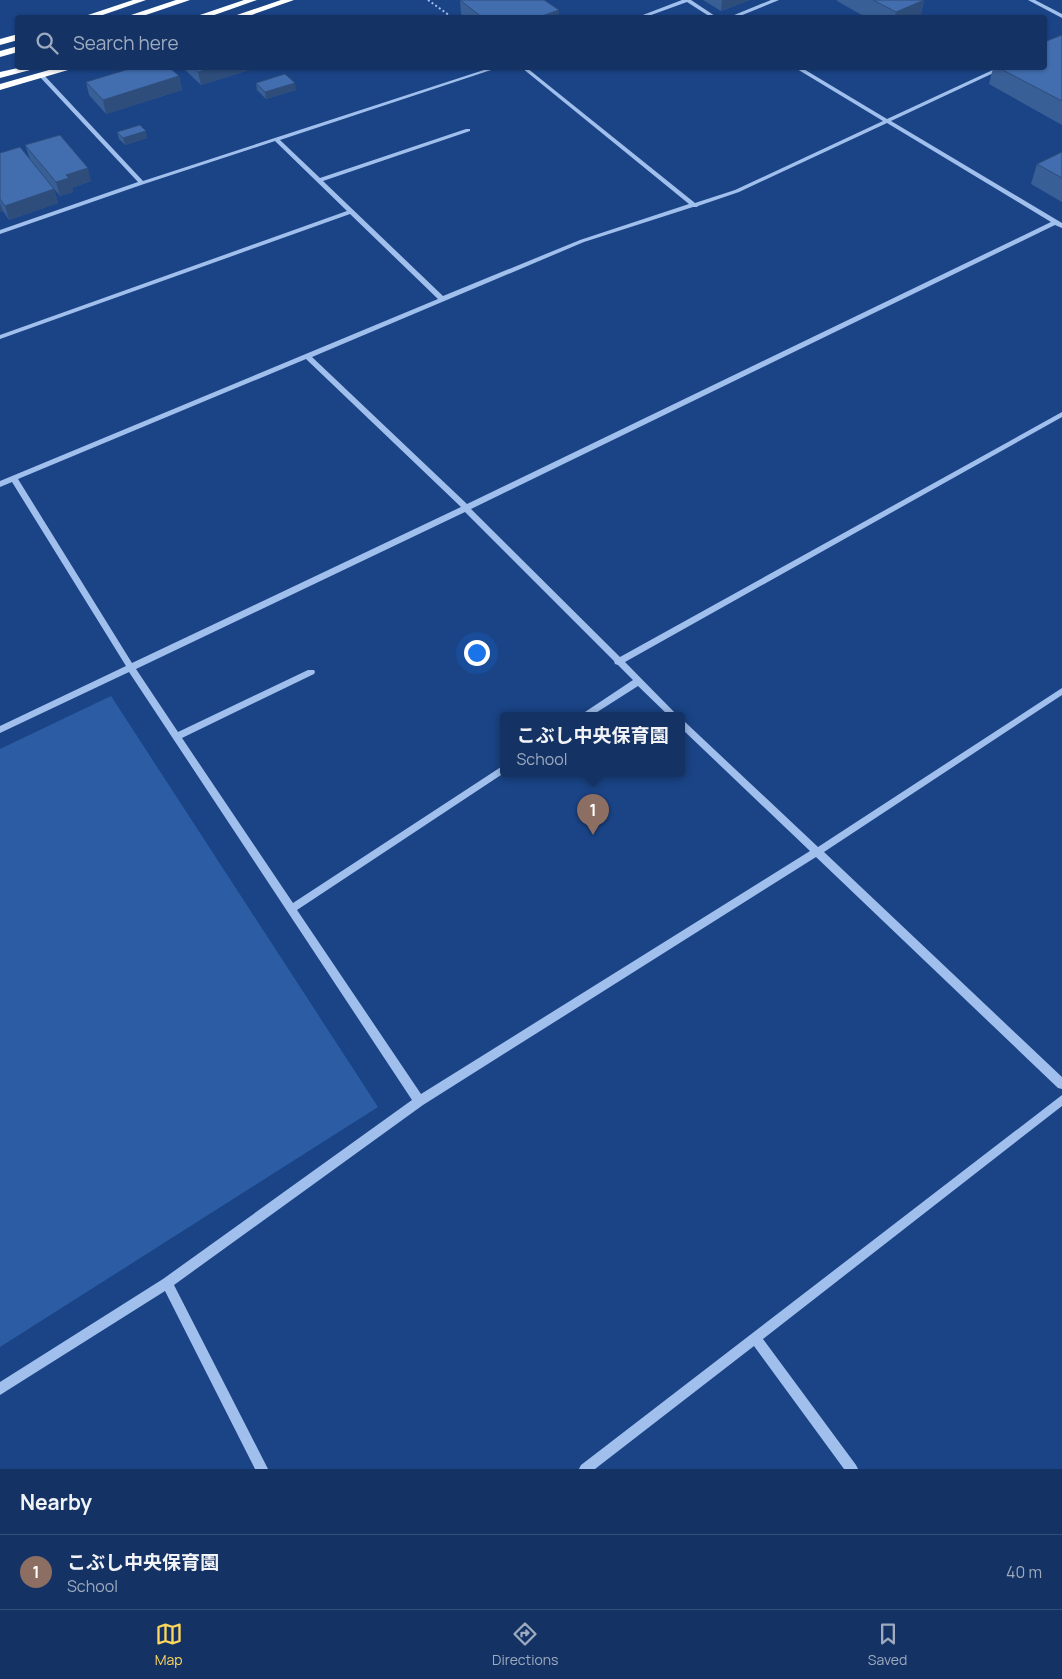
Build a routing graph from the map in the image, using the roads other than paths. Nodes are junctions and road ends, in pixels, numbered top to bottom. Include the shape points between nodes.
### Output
1 (142, 0) edge
2 (186, 0) edge
3 (253, 0) edge
4 (290, 0) edge
5 (687, 0) edge
6 (776, 0) edge
7 (1031, 0) edge
8 (93, 15) edge
9 (136, 15) edge
10 (205, 15) edge
11 (242, 15) edge
12 (645, 15) edge
13 (711, 15) edge
14 (737, 15) edge
15 (1062, 16) edge
16 (15, 37) edge
17 (0, 42) edge
18 (15, 50) edge
19 (0, 54) edge
20 (20, 70) edge
21 (58, 70) edge
22 (488, 70) edge
23 (526, 70) edge
24 (802, 70) edge
25 (996, 70) edge
26 (41, 75) junction
27 (0, 76) edge
28 (0, 87) edge
29 (886, 121) junction
30 (468, 130) dead end
31 (276, 139) junction
32 (319, 180) junction
33 (142, 183) junction
34 (695, 206) junction
35 (350, 212) junction
36 (1059, 224) edge
37 (0, 232) edge
38 (442, 300) junction
39 (0, 337) edge
40 (307, 356) junction
41 (1062, 414) edge
42 (14, 479) junction
43 (0, 484) edge
44 (466, 508) junction
45 (618, 662) junction
46 (131, 668) junction
47 (311, 672) dead end
48 (637, 682) junction
49 (1062, 691) edge
50 (590, 712) edge
51 (670, 712) edge
52 (685, 727) edge
53 (0, 730) edge
54 (177, 736) junction
55 (500, 772) edge
56 (818, 852) junction
57 (291, 909) junction
58 (1062, 1084) edge
59 (1062, 1100) edge
60 (419, 1101) junction
61 (167, 1283) junction
62 (755, 1338) junction
63 (0, 1390) edge
64 (262, 1469) edge
65 (585, 1469) edge
66 (852, 1469) edge

1 - 8 highway
2 - 9 highway
3 - 10 highway
4 - 11 highway
5 - 12 street
5 - 13 street
6 - 14 street
7 - 15 street
16 - 17 highway
18 - 19 highway
20 - 27 highway
21 - 26 highway
22 - 31 street
23 - 34 street
24 - 29 street
25 - 29 street
26 - 28 highway
26 - 33 street
29 - 34 street via 737,191
29 - 36 street
30 - 32 street
31 - 32 street
31 - 33 street
32 - 35 street
33 - 37 street
34 - 38 street via 582,241
35 - 38 street
35 - 39 street
36 - 44 street
38 - 40 street
40 - 42 street
40 - 44 street
41 - 45 street
42 - 43 street
42 - 46 street
44 - 45 street
44 - 46 street
45 - 48 street
46 - 53 street
46 - 54 street
47 - 54 street
48 - 50 street
48 - 51 street
49 - 56 street
52 - 56 street
54 - 57 street
55 - 57 street
56 - 58 street
56 - 60 street
57 - 60 street
59 - 62 street
60 - 61 street
61 - 63 street
61 - 64 street
62 - 65 street
62 - 66 street

